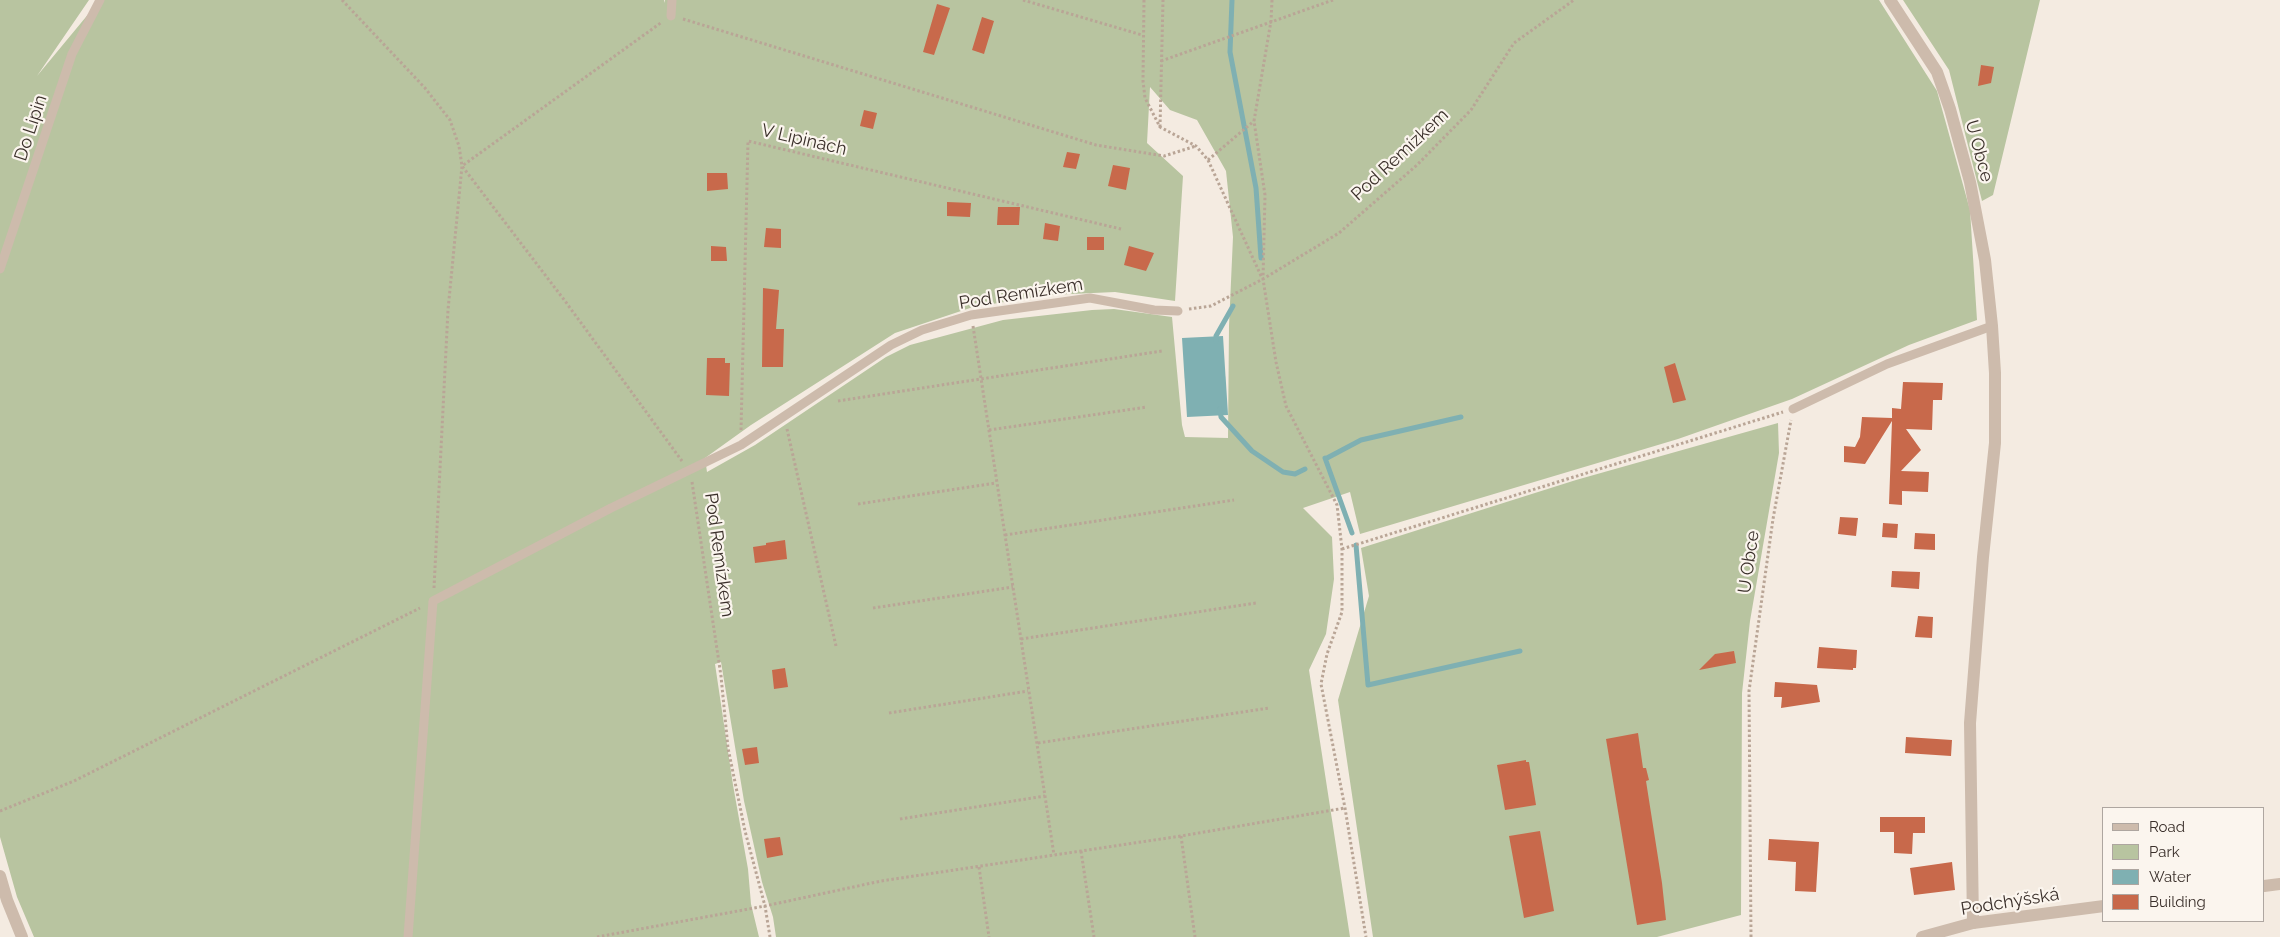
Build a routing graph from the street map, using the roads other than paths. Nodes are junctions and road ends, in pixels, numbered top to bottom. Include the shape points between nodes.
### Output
1 (100, 0) edge
2 (672, 0) edge
3 (1890, 0) edge
4 (671, 16) road end
5 (0, 269) edge
6 (1178, 311) road end
7 (1992, 326) junction
8 (1793, 409) road end
9 (0, 876) edge
10 (2280, 884) edge
11 (2265, 886) edge
12 (2102, 906) edge
13 (1973, 923) junction
14 (22, 937) edge
15 (408, 937) edge
16 (1922, 937) edge

1 - 5 lane, Do Lipin via 72,54
2 - 4 lane
3 - 7 street, U Obce via 1937,72 1950,109 1970,182
6 - 15 lane, Pod Remízkem via 1154,310 1090,298 971,315 922,330 891,345 741,445 434,601
7 - 8 lane via 1887,364
7 - 13 street, U Obce via 1995,443 1970,723
9 - 14 street
10 - 11 street
12 - 13 street, Podchýšská
13 - 16 street, Podchýšská

